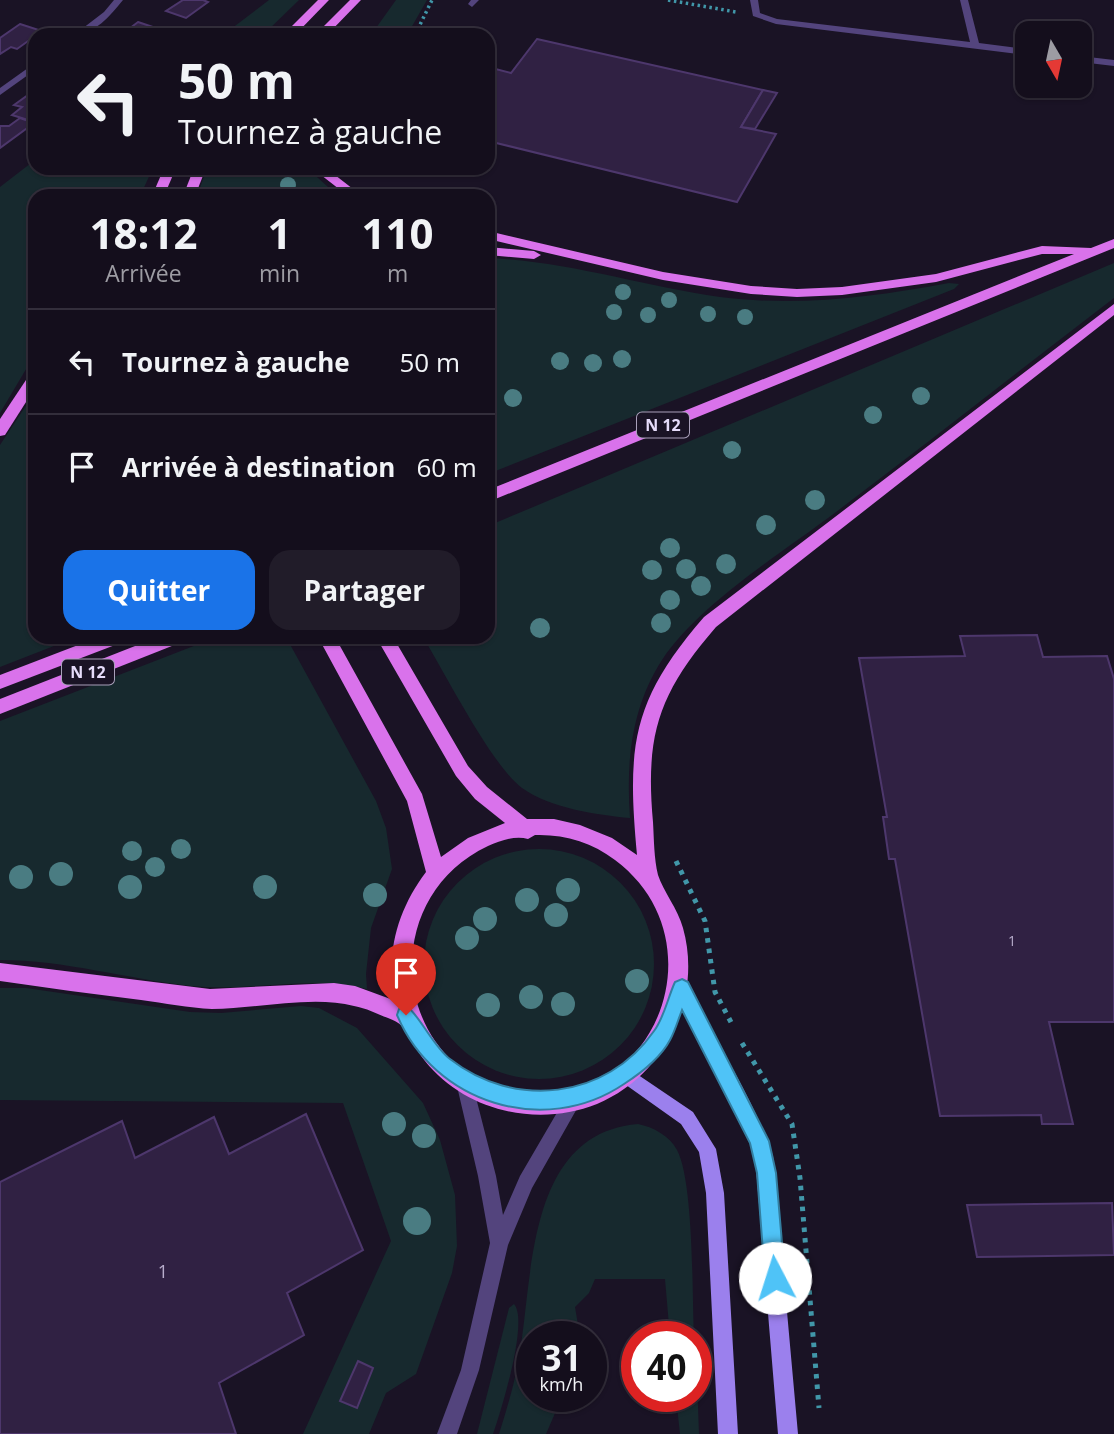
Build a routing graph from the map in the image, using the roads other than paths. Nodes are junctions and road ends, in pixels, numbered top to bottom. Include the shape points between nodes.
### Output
1 (119, 0) edge
2 (324, 0) edge
3 (356, 0) edge
4 (754, 0) edge
5 (964, 0) edge
6 (88, 28) edge
7 (296, 28) edge
8 (329, 28) edge
9 (975, 45) junction
10 (1015, 50) edge
11 (1092, 60) edge
12 (1114, 63) edge
13 (28, 71) edge
14 (0, 92) edge
15 (328, 175) edge
16 (346, 189) edge
17 (495, 237) edge
18 (1114, 243) edge
19 (1095, 251) junction
20 (495, 252) edge
21 (620, 266) junction
22 (1114, 308) edge
23 (28, 388) edge
24 (0, 431) edge
25 (495, 493) edge
26 (99, 644) edge
27 (158, 644) edge
28 (330, 644) edge
29 (388, 644) edge
30 (0, 682) edge
31 (0, 707) edge
32 (528, 831) junction
33 (436, 874) junction
34 (649, 878) junction
35 (0, 972) edge
36 (682, 988) junction
37 (406, 1015) junction
38 (625, 1074) junction
39 (464, 1082) junction
40 (576, 1097) junction
41 (499, 1244) junction
42 (447, 1434) edge
43 (728, 1434) edge
44 (788, 1434) edge

1 - 6 street
2 - 7 main road
3 - 8 main road
4 - 9 street via 756,14 776,21
5 - 9 street
9 - 10 street
11 - 12 street
13 - 14 street
15 - 16 main road
17 - 21 main road
18 - 19 main road, N 12
19 - 21 main road via 1042,250 936,278 842,291 751,290
19 - 25 main road, N 12
20 - 21 main road
22 - 34 main road via 710,622 686,647 668,671 646,727 641,798
23 - 24 main road
26 - 30 main road, N 12
27 - 31 main road, N 12
28 - 33 main road via 416,800
29 - 32 main road via 462,771
32 - 33 main road via 478,845
32 - 34 main road via 582,836 630,860
33 - 37 main road via 420,894 400,940 397,965
34 - 36 main road via 667,902 678,929
35 - 37 main road via 210,999 334,993
36 - 38 main road via 663,1036
36 - 44 street via 749,1116 764,1156
37 - 39 main road via 426,1049
38 - 40 main road
38 - 43 street via 687,1118 707,1149 715,1194
39 - 40 main road via 506,1098 552,1101
39 - 41 street
40 - 41 street via 526,1182
41 - 42 street via 470,1370

